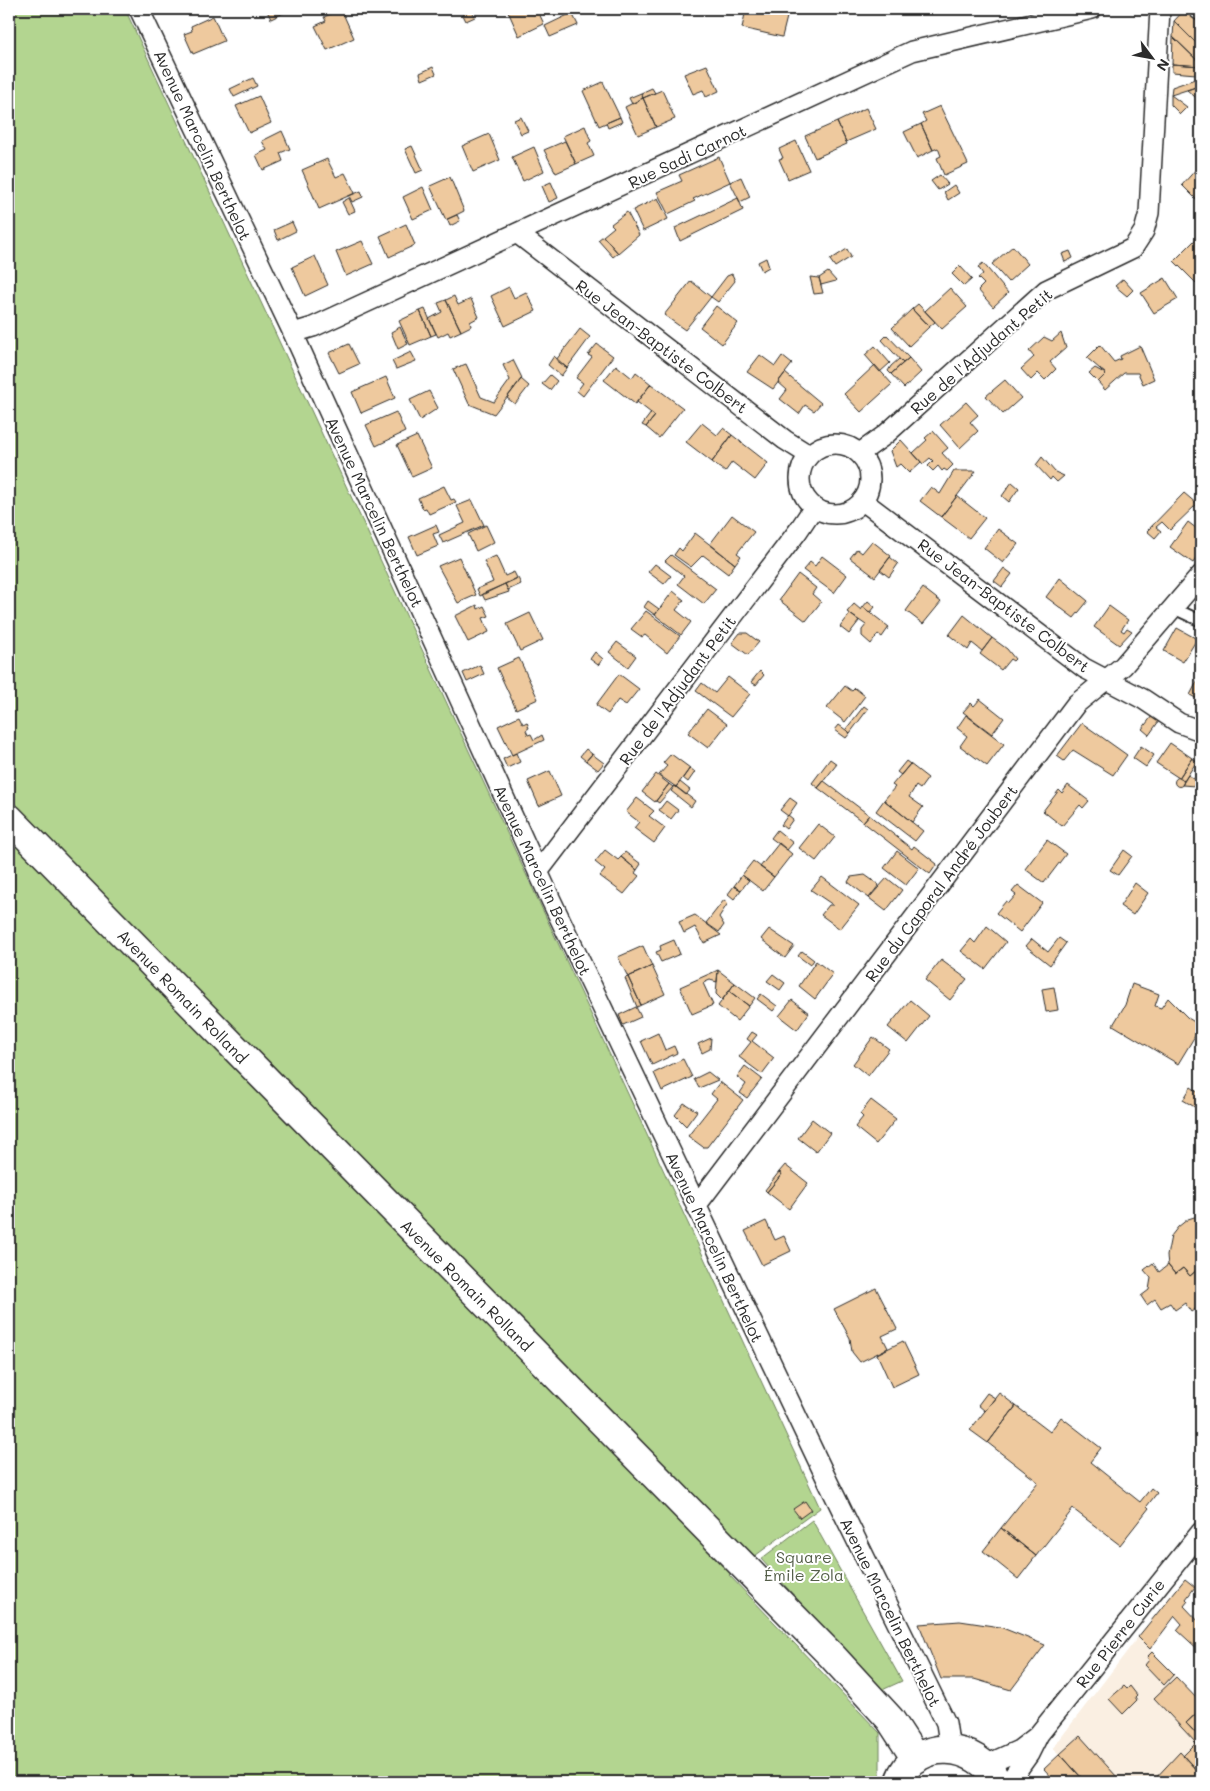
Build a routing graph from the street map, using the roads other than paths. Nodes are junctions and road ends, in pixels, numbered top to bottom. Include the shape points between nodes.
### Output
1 (140, 9) edge
2 (1092, 9) edge
3 (1160, 9) edge
4 (1198, 9) edge
5 (1201, 11) edge
6 (518, 234) junction
7 (293, 333) junction
8 (860, 453) junction
9 (809, 454) junction
10 (863, 500) junction
11 (814, 507) junction
12 (1201, 576) edge
13 (1173, 608) junction
14 (1201, 621) edge
15 (1108, 679) junction
16 (1201, 731) edge
17 (9, 818) edge
18 (538, 872) junction
19 (696, 1206) junction
20 (1201, 1532) edge
21 (1039, 1734) junction
22 (950, 1749) junction
23 (916, 1759) junction
24 (991, 1774) edge
25 (899, 1782) edge
26 (1009, 1782) edge

1 - 7 street, Avenue Marcelin Berthelot
2 - 6 street, Rue Sadi Carnot via 912,51
3 - 8 street, Rue de l'Adjudant Petit via 1149,213 1144,231 1133,248 1046,290 885,435
4 - 5 street
6 - 7 street, Rue Sadi Carnot via 313,327
6 - 9 street, Rue Jean-Baptiste Colbert via 785,440
7 - 18 street, Avenue Marcelin Berthelot
8 - 9 street via 840,444 828,444
8 - 10 street via 870,471 868,492
9 - 11 street via 800,476 801,488
10 - 11 street via 845,513 834,514
10 - 15 street, Rue Jean-Baptiste Colbert via 1084,668
11 - 18 street, Rue de l'Adjudant Petit
12 - 13 street, Rue du Caporal André Joubert
13 - 14 lane
13 - 15 street, Rue du Caporal André Joubert
15 - 16 street, Rue Jean-Baptiste Colbert via 1179,723
15 - 19 street, Rue du Caporal André Joubert via 1076,704
17 - 23 main road, Avenue Romain Rolland via 832,1656 890,1719
18 - 19 street, Avenue Marcelin Berthelot
19 - 22 street, Avenue Marcelin Berthelot via 946,1723
20 - 21 street, Rue Pierre Curie
21 - 24 street, Rue Pierre Curie
21 - 26 street, Rue Pierre Curie via 1030,1754
22 - 23 main road
22 - 24 main road via 970,1754
23 - 25 main road

